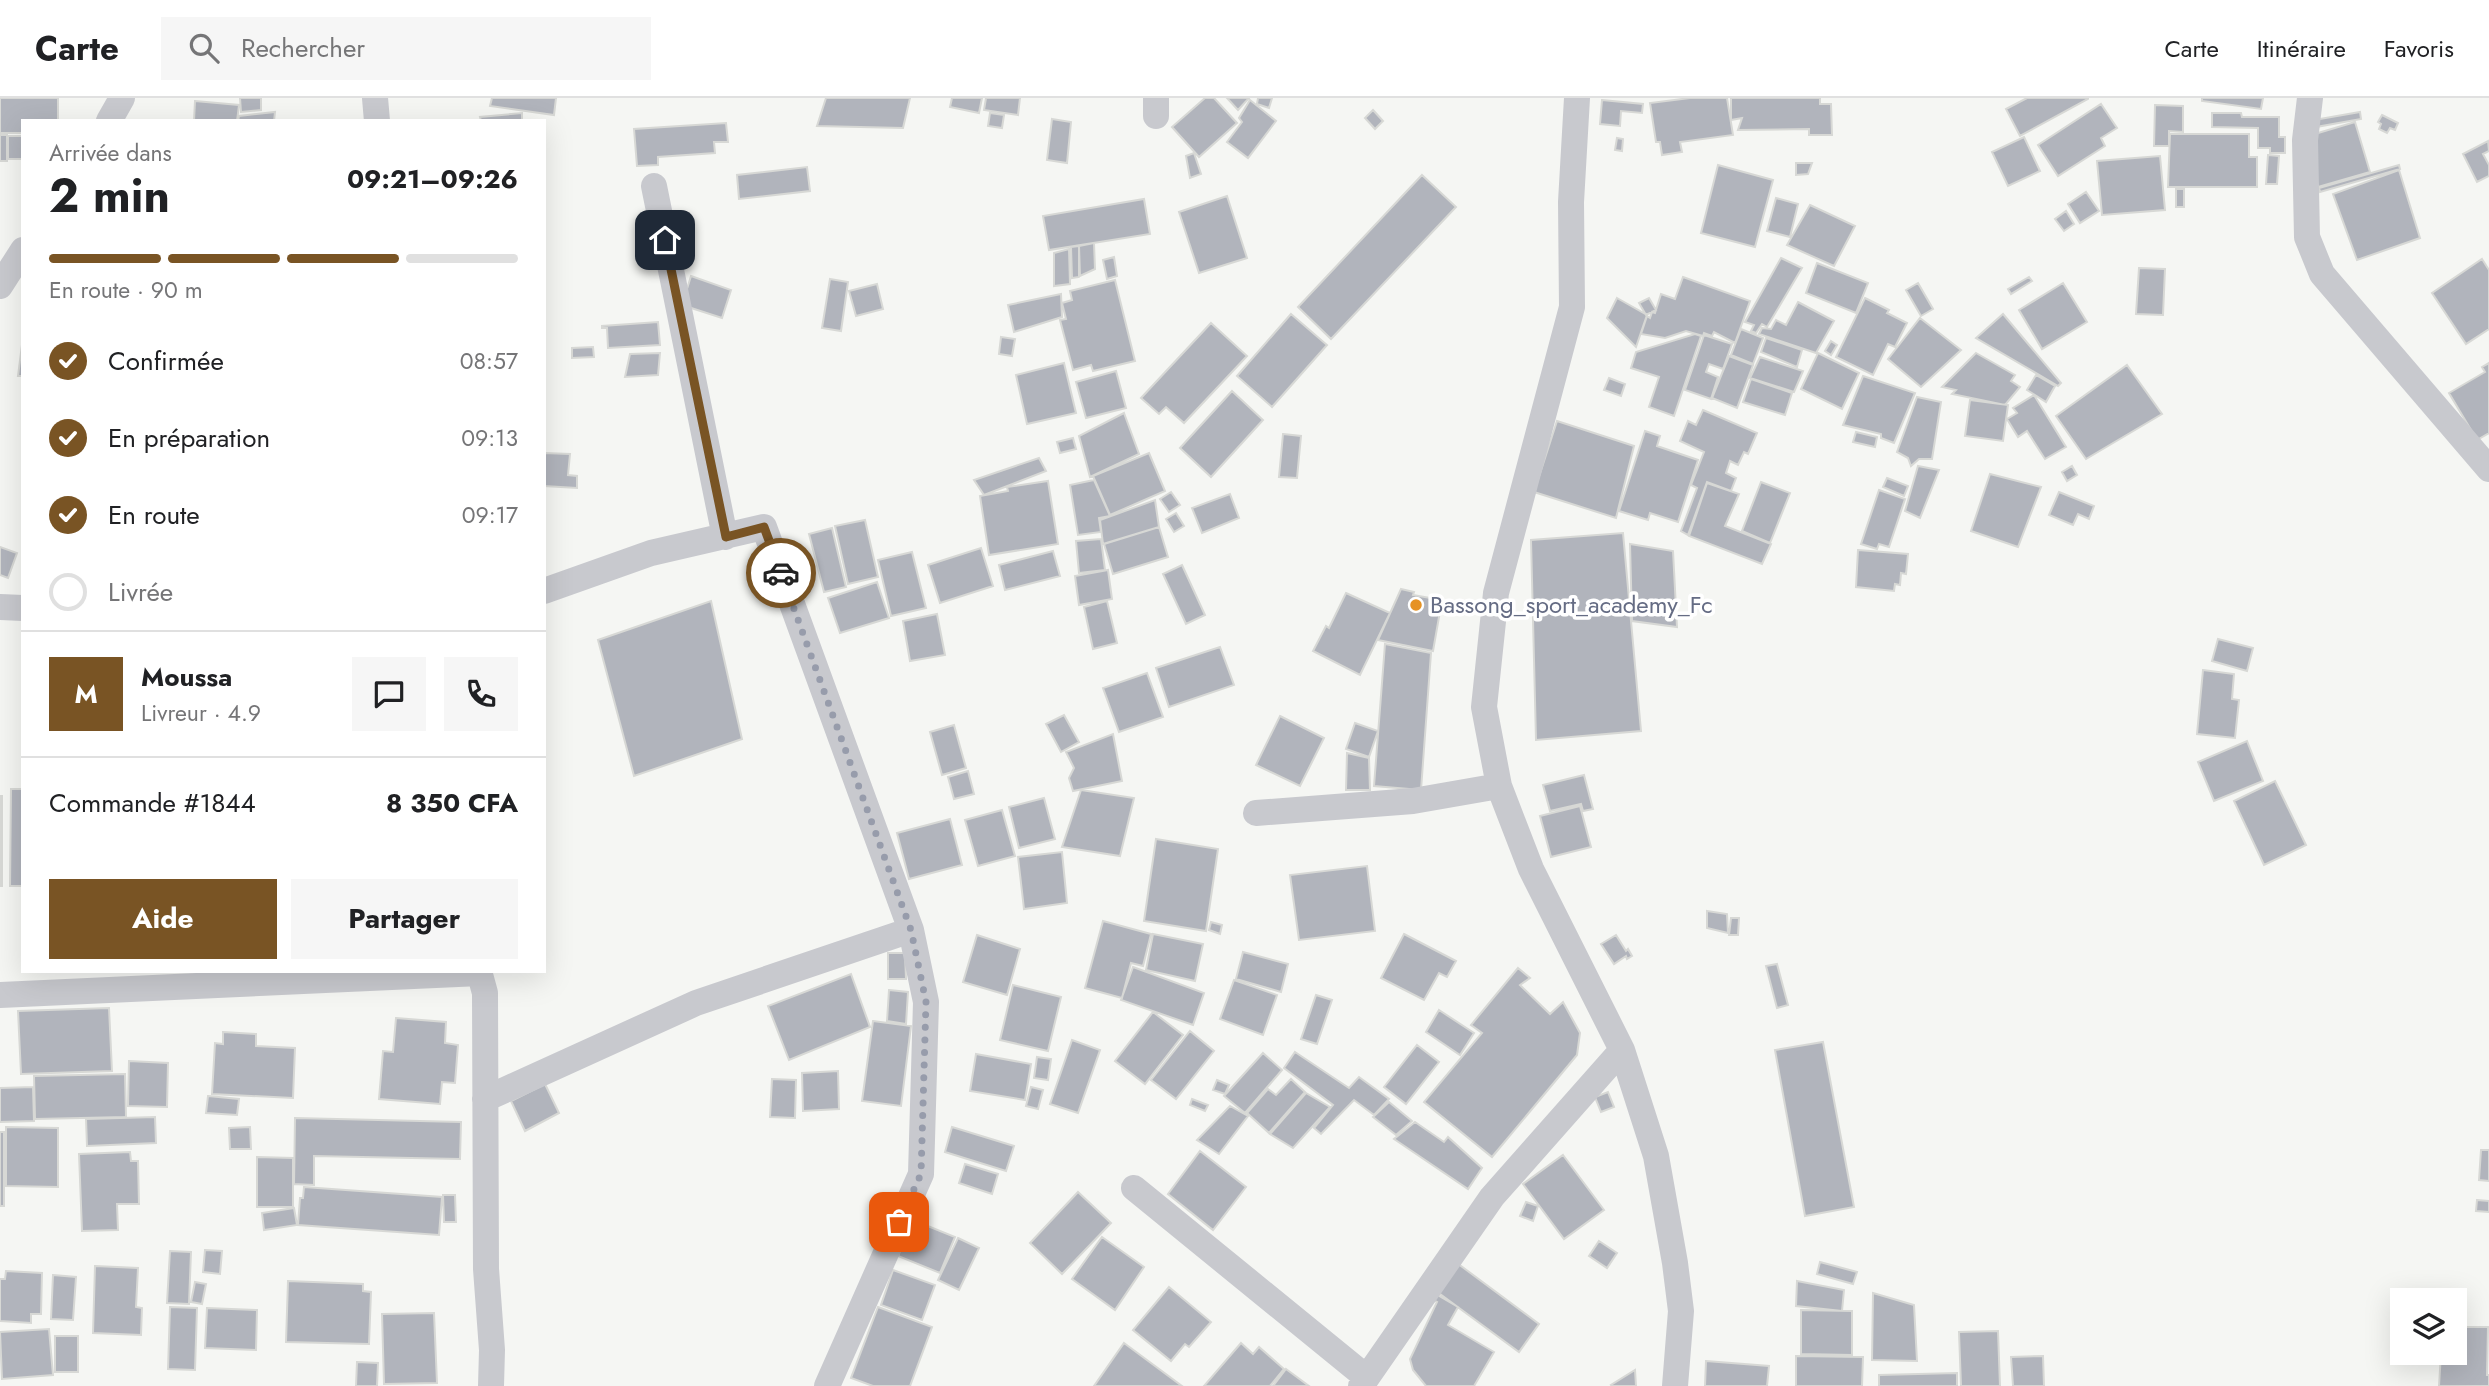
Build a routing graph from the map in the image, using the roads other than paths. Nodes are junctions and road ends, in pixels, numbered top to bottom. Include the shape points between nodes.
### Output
1 (122, 98) edge
2 (375, 98) edge
3 (1577, 98) edge
4 (2310, 98) edge
5 (110, 119) edge
6 (377, 119) edge
7 (654, 186) dead end
8 (21, 253) edge
9 (0, 286) edge
10 (2489, 469) edge
11 (726, 537) junction
12 (546, 591) edge
13 (0, 607) edge
14 (21, 608) edge
15 (1499, 786) junction
16 (1256, 813) dead end
17 (911, 930) junction
18 (459, 973) edge
19 (480, 973) edge
20 (0, 995) edge
21 (1622, 1050) junction
22 (485, 1099) junction
23 (1134, 1188) dead end
24 (1364, 1382) edge
25 (491, 1386) edge
26 (827, 1386) edge
27 (1675, 1386) edge

1 - 5 street
2 - 6 street
3 - 15 street via 1571,202 1572,307 1496,593 1483,707
4 - 10 street via 2305,140 2307,237 2322,274
7 - 11 street
8 - 9 street
11 - 12 street via 651,554
11 - 17 street via 764,527
13 - 14 street
15 - 16 street via 1413,801
15 - 21 street via 1531,869
17 - 22 street via 696,1003
17 - 26 street via 926,1002 921,1174
18 - 20 street
19 - 22 street via 485,993
21 - 24 street via 1492,1197
21 - 27 street via 1656,1156 1675,1263 1681,1311
22 - 25 street
23 - 24 street

